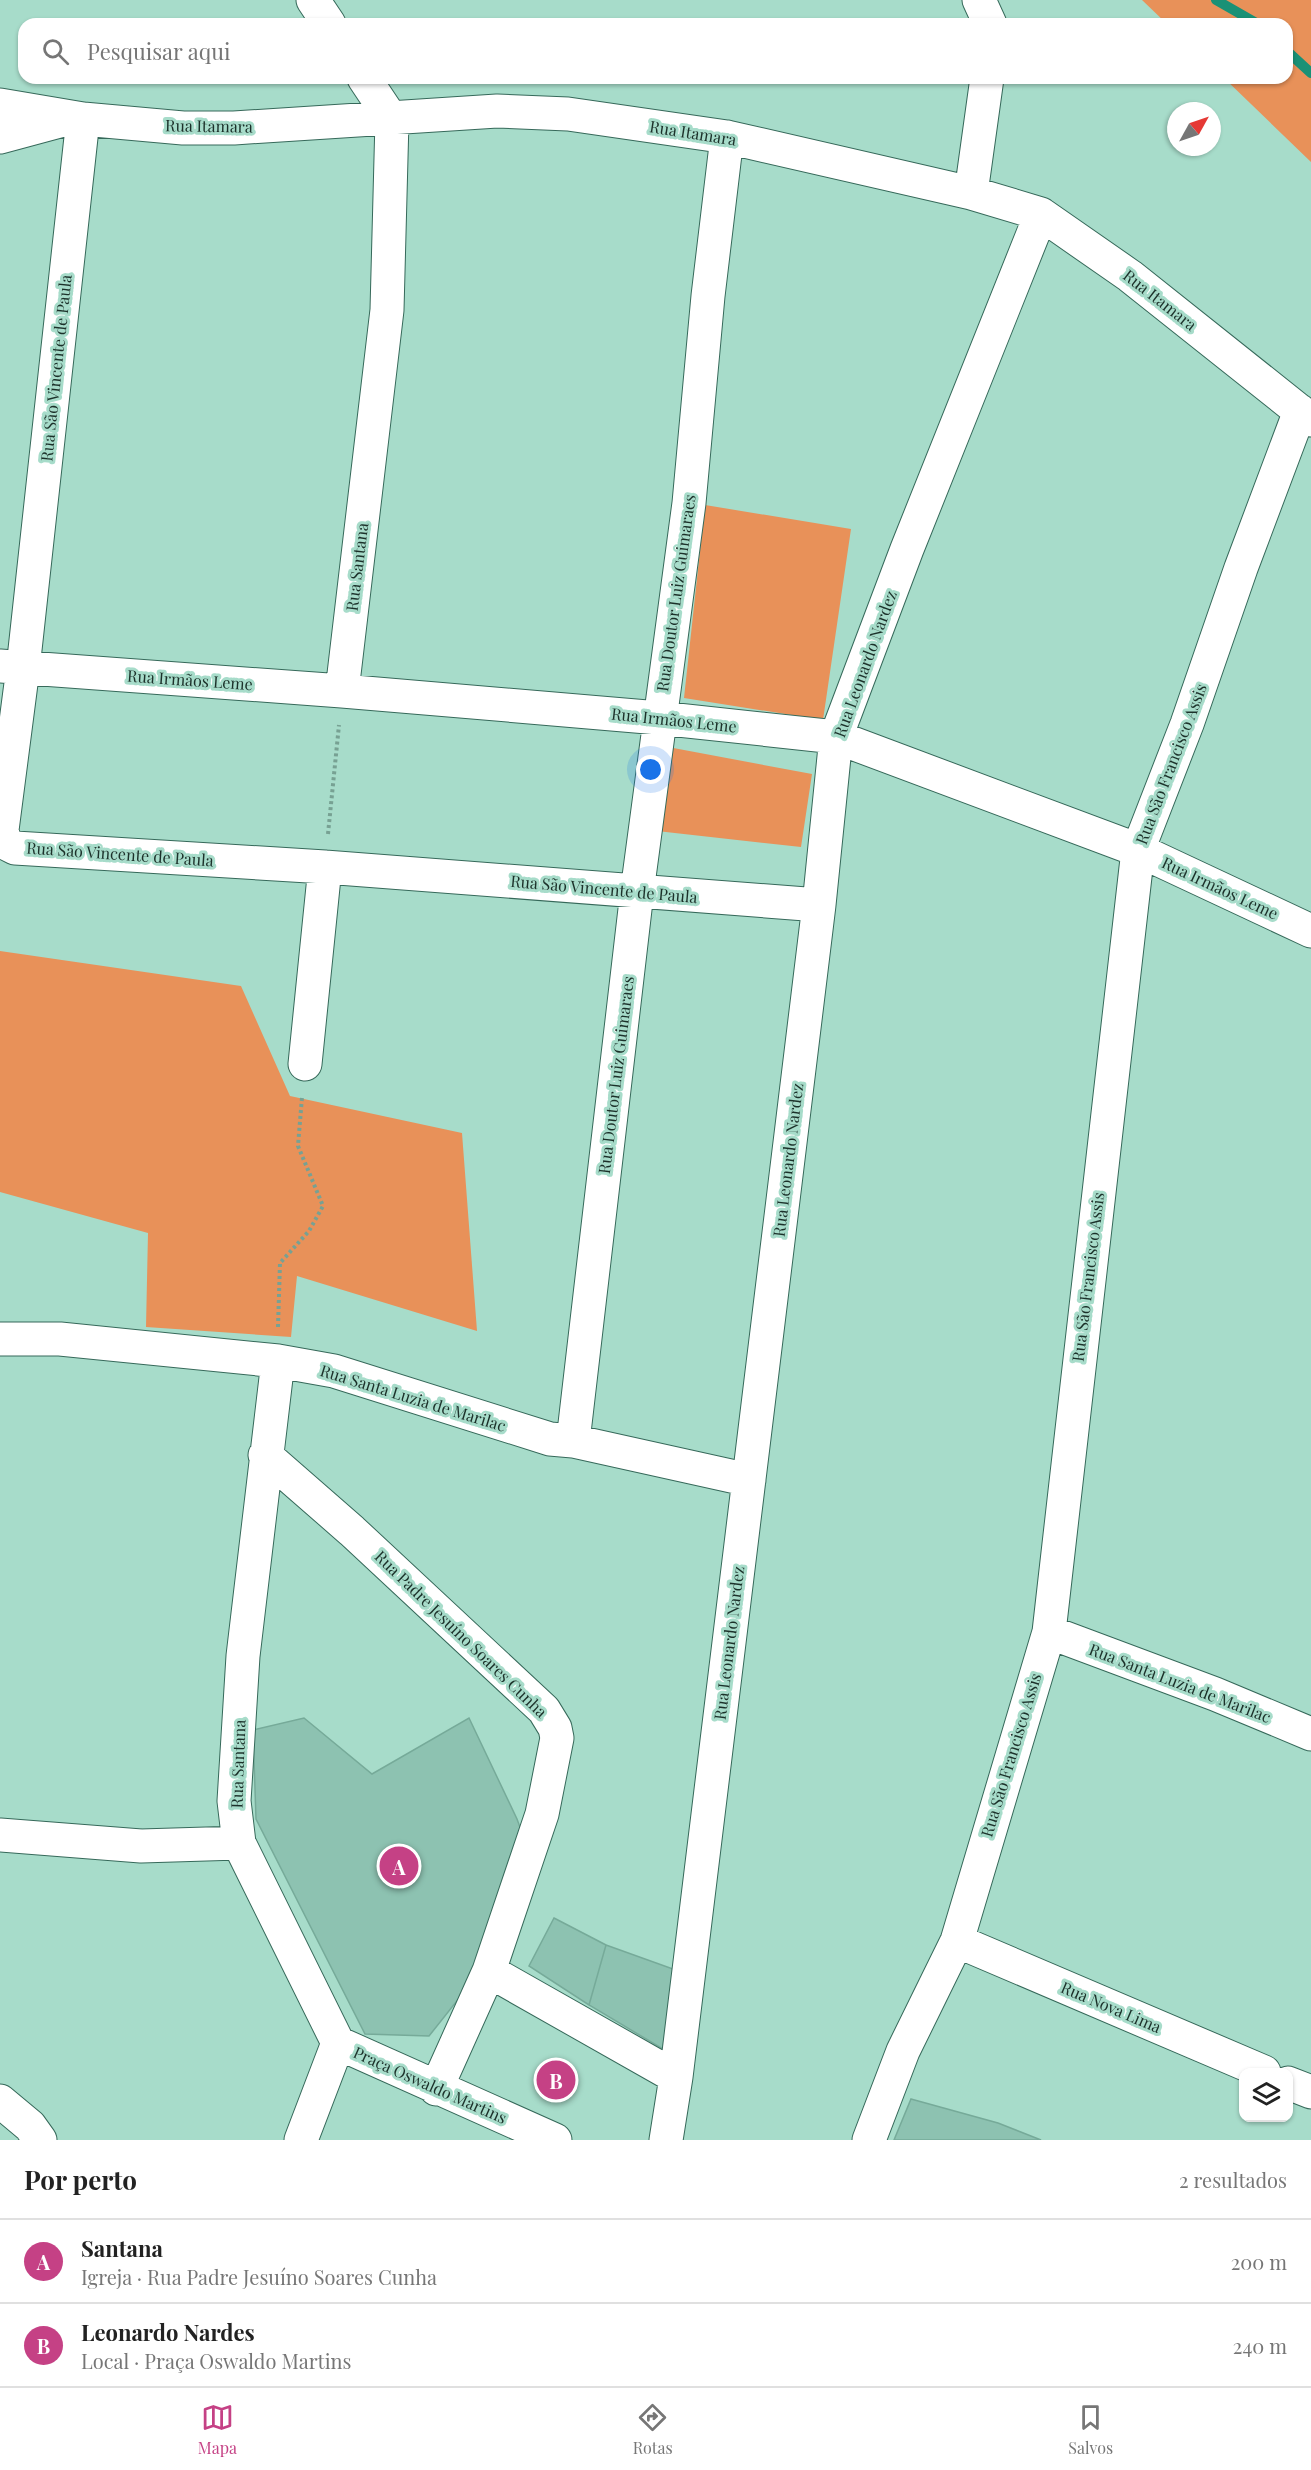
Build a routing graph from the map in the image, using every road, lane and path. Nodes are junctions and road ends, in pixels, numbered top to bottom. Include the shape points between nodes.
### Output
1 (313, 0) edge
2 (979, 0) edge
3 (325, 18) edge
4 (987, 18) edge
5 (368, 84) edge
6 (986, 84) edge
7 (0, 105) edge
8 (78, 118) junction
9 (392, 120) junction
10 (0, 137) edge
11 (727, 137) junction
12 (971, 193) junction
13 (1041, 214) junction
14 (1305, 416) edge
15 (12, 667) edge
16 (342, 691) junction
17 (659, 718) junction
18 (836, 737) junction
19 (1138, 850) junction
20 (325, 867) junction
21 (637, 892) junction
22 (819, 905) junction
23 (1311, 931) edge
24 (305, 1064) joint
25 (0, 1339) edge
26 (278, 1361) junction
27 (573, 1441) junction
28 (266, 1455) junction
29 (749, 1480) junction
30 (1049, 1632) junction
31 (1311, 1734) edge
32 (0, 1835) edge
33 (239, 1843) junction
34 (957, 1941) junction
35 (489, 1971) junction
36 (338, 2043) junction
37 (1252, 2068) edge
38 (676, 2077) junction
39 (1293, 2085) edge
40 (436, 2089) junction
41 (1311, 2092) edge
42 (0, 2102) edge
43 (40, 2140) edge
44 (301, 2140) edge
45 (555, 2140) edge
46 (666, 2140) edge
47 (869, 2140) edge

1 - 3 street
2 - 4 street
5 - 9 street
6 - 12 street
7 - 8 street, Rua Itamara
8 - 9 street, Rua Itamara via 214,128
8 - 10 street
8 - 15 street, Rua São Vincente de Paula
9 - 11 street, Rua Itamara via 497,111 568,114
9 - 16 street, Rua Santana via 387,310
11 - 12 street, Rua Itamara
11 - 17 street, Rua Doutor Luiz Guimaraes via 689,503
12 - 13 street, Rua Itamara
13 - 14 street, Rua Itamara via 1130,276
13 - 18 street, Rua Leonardo Nardez
14 - 19 street, Rua São Francisco Assis via 1241,568
15 - 16 street, Rua Irmãos Leme
15 - 20 street, Rua São Vincente de Paula via 2,830 5,843 15,848
16 - 17 street, Rua Irmãos Leme
16 - 20 path
17 - 18 street, Rua Irmãos Leme
17 - 21 street, Rua Doutor Luiz Guimaraes
18 - 19 street, Rua Irmãos Leme
18 - 22 street, Rua Leonardo Nardez
19 - 23 street, Rua Irmãos Leme
19 - 30 street, Rua São Francisco Assis
20 - 21 street, Rua São Vincente de Paula
20 - 24 street
21 - 22 street, Rua São Vincente de Paula
21 - 27 street, Rua Doutor Luiz Guimaraes
22 - 29 street, Rua Leonardo Nardez
24 - 26 path via 298,1146 323,1206 309,1231 280,1263
25 - 26 street, Rua Santa Luzia de Marilac via 72,1340
26 - 27 street, Rua Santa Luzia de Marilac via 334,1371 523,1432
26 - 28 street, Rua Santana
27 - 29 street, Rua Santa Luzia de Marilac
28 - 33 street, Rua Santana via 243,1656 234,1801
28 - 35 street, Rua Padre Jesuíno Soares Cunha via 544,1710 555,1728 556,1753 542,1814
29 - 38 street, Rua Leonardo Nardez
30 - 31 street, Rua Santa Luzia de Marilac
30 - 34 street, Rua São Francisco Assis
32 - 33 street via 141,1846
33 - 36 street, Rua Santana
34 - 37 street, Rua Nova Lima
34 - 47 street, Rua São Francisco Assis via 903,2051
35 - 38 street
35 - 40 street, Rua Padre Jesuíno Soares Cunha
36 - 40 street, Praça Oswaldo Martins
36 - 44 street
38 - 46 street, Rua Leonardo Nardez
39 - 41 street
40 - 45 street, Praça Oswaldo Martins
42 - 43 street via 30,2126

